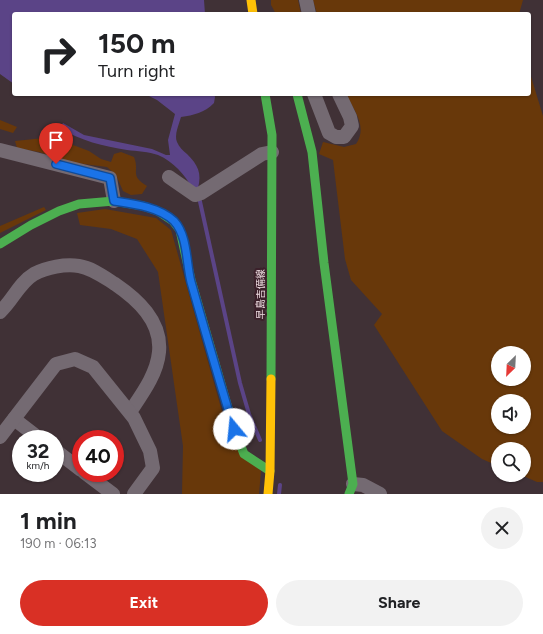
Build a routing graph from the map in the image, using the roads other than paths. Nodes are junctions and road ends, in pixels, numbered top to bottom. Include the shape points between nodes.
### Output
1 (251, 0) edge
2 (306, 0) edge
3 (253, 12) edge
4 (309, 12) edge
5 (265, 96) edge
6 (298, 96) edge
7 (315, 96) edge
8 (340, 96) edge
9 (0, 150) edge
10 (272, 152) junction
11 (169, 177) dead end
12 (114, 201) junction
13 (0, 244) edge
14 (0, 312) edge
15 (130, 412) junction
16 (14, 419) junction
17 (28, 430) edge
18 (0, 437) edge
19 (64, 457) edge
20 (72, 463) edge
21 (270, 471) junction
22 (97, 482) edge
23 (351, 489) edge
24 (113, 494) edge
25 (134, 494) edge
26 (268, 494) edge
27 (380, 494) edge

1 - 3 street
2 - 4 street
5 - 10 street, 早島吉備線 via 272,135
6 - 23 street via 312,152
7 - 8 street via 329,133 336,137 344,137 352,126
9 - 12 street via 110,178
10 - 11 street via 262,154 199,193
10 - 21 street, 早島吉備線
12 - 13 street via 79,204 59,211
12 - 21 street via 158,211 173,221 180,230 193,287 234,429 244,454
14 - 15 street via 20,285 35,274 55,266 79,266 102,275 132,296 146,310 157,332 159,352 145,390
15 - 16 street via 93,367 75,360 56,364
15 - 25 street via 150,451 153,468
16 - 17 street
16 - 18 street
19 - 20 street
21 - 26 street, 早島吉備線
22 - 24 street
23 - 27 street via 363,485

